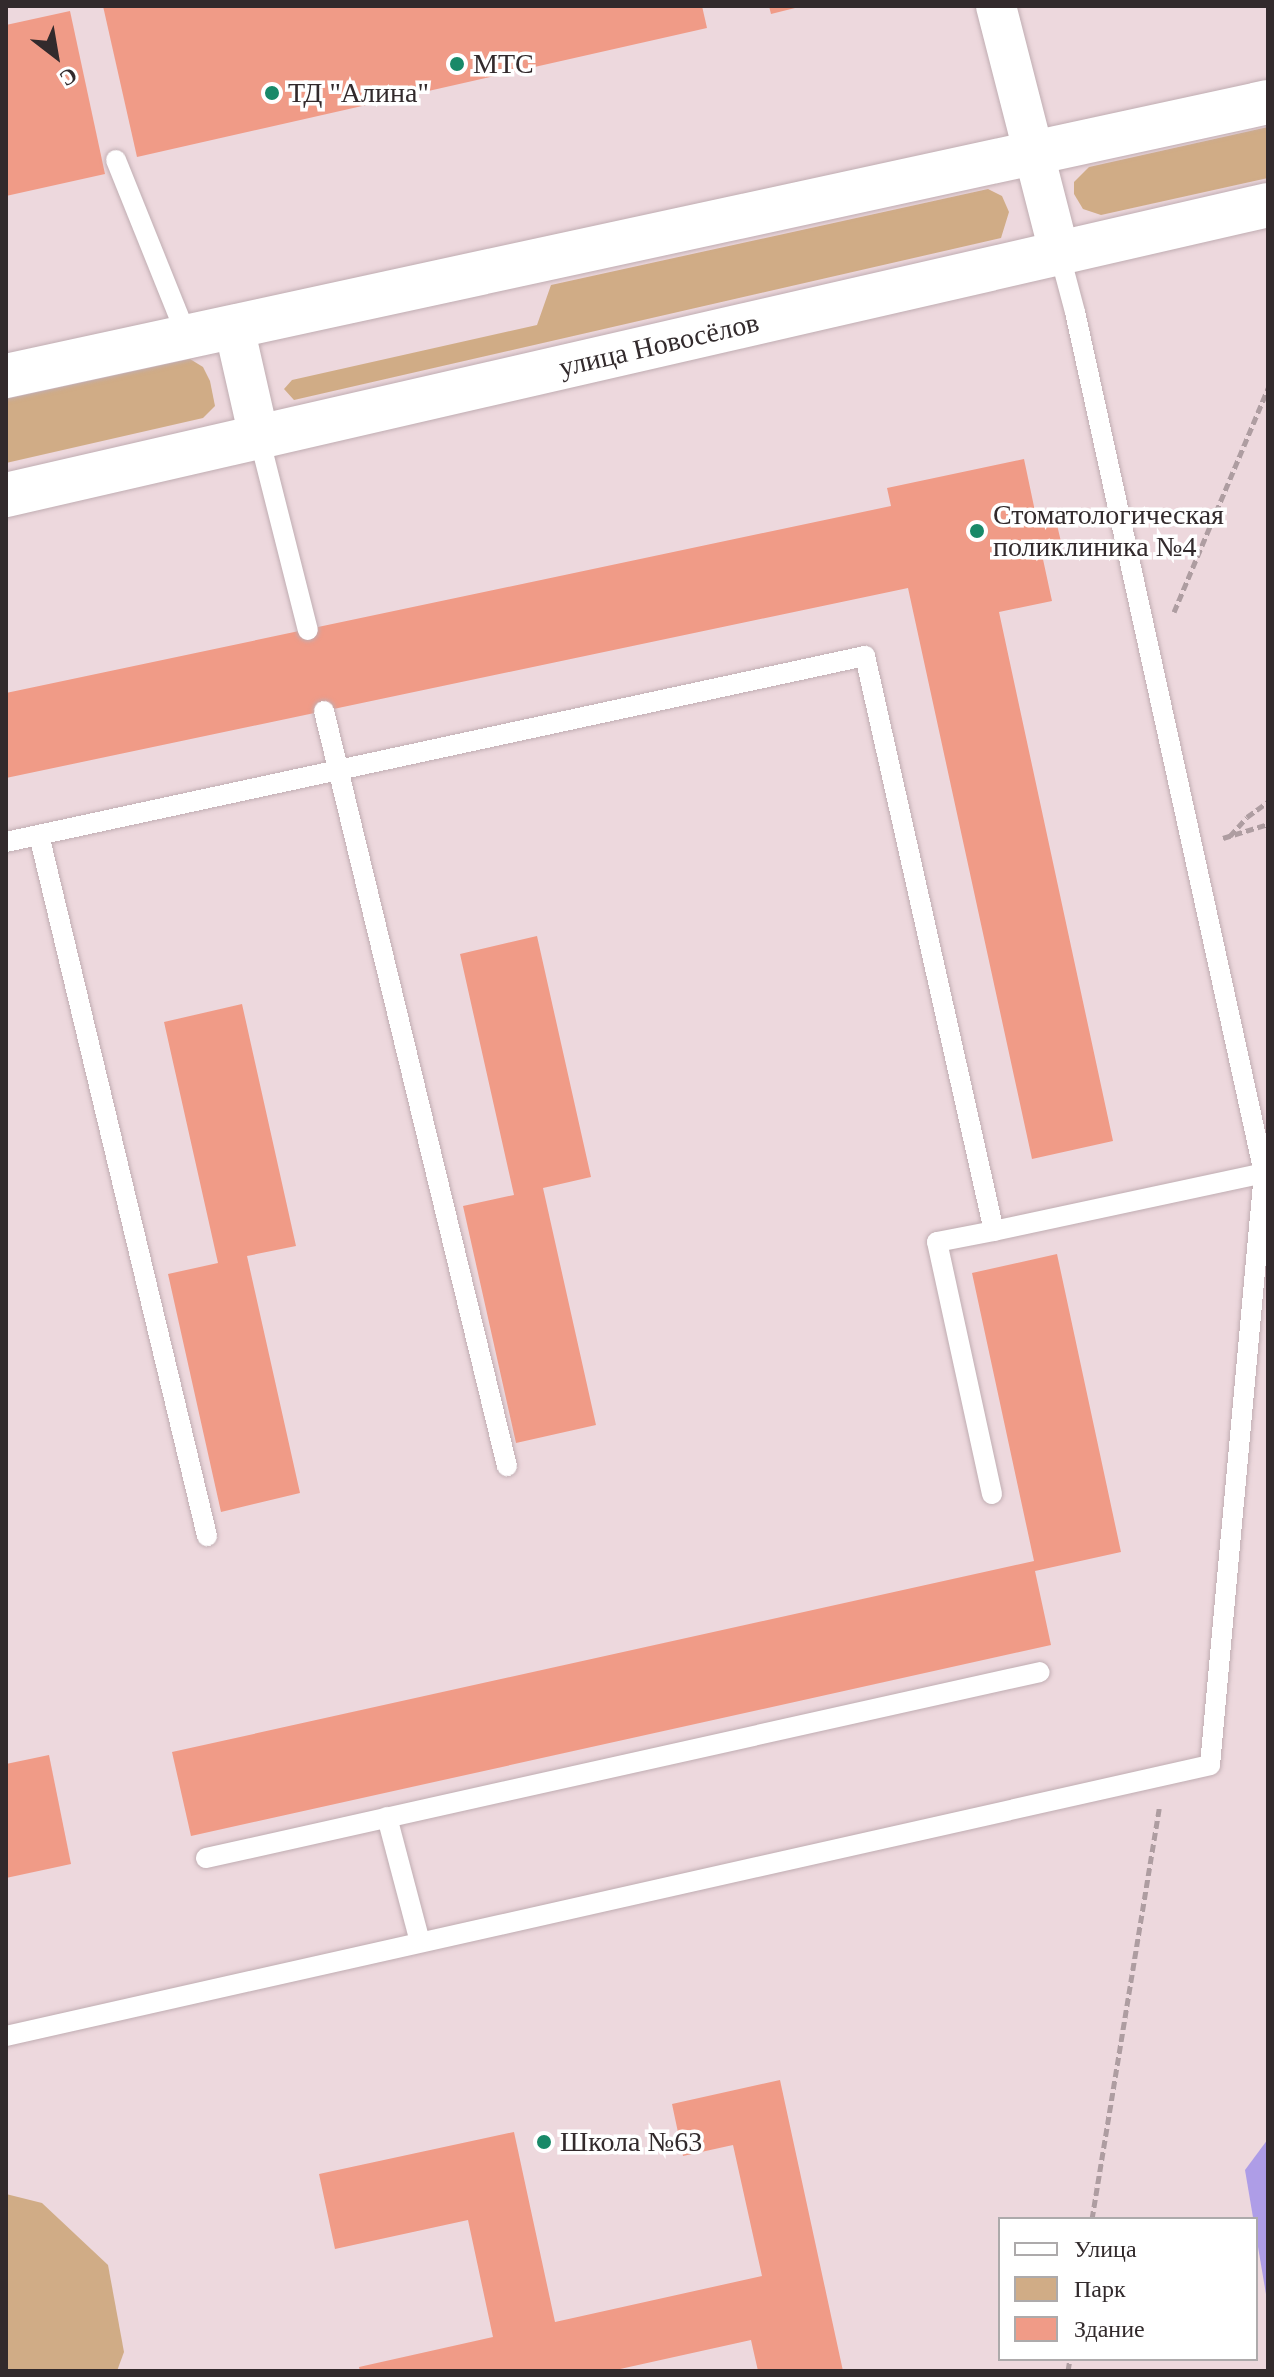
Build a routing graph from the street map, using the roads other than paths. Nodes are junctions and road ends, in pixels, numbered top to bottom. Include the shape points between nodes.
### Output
1 (996, 6) edge
2 (1268, 102) edge
3 (1035, 152) junction
4 (116, 160) dead end
5 (1268, 205) edge
6 (1059, 252) junction
7 (234, 327) junction
8 (187, 337) junction
9 (6, 376) edge
10 (259, 437) junction
11 (6, 495) edge
12 (308, 630) dead end
13 (324, 711) dead end
14 (336, 773) junction
15 (39, 835) junction
16 (6, 842) edge
17 (1264, 1173) junction
18 (994, 1231) junction
19 (507, 1466) dead end
20 (992, 1494) dead end
21 (207, 1536) dead end
22 (1040, 1672) dead end
23 (387, 1817) junction
24 (206, 1858) dead end
25 (420, 1942) junction
26 (6, 2036) edge

1 - 3 street
2 - 3 main road
3 - 6 street
3 - 7 main road
4 - 8 lane
5 - 6 main road, улица Новосёлов
6 - 10 main road, улица Новосёлов
6 - 17 lane
7 - 8 main road
7 - 10 street
8 - 9 main road
10 - 11 main road, улица Новосёлов
10 - 12 lane
13 - 14 lane
14 - 15 lane
14 - 18 lane via 865,656
14 - 19 lane
15 - 16 lane
15 - 21 lane
17 - 18 lane
17 - 25 lane via 1210,1765
18 - 20 lane via 937,1242
22 - 23 lane
23 - 24 lane
23 - 25 lane
25 - 26 lane

